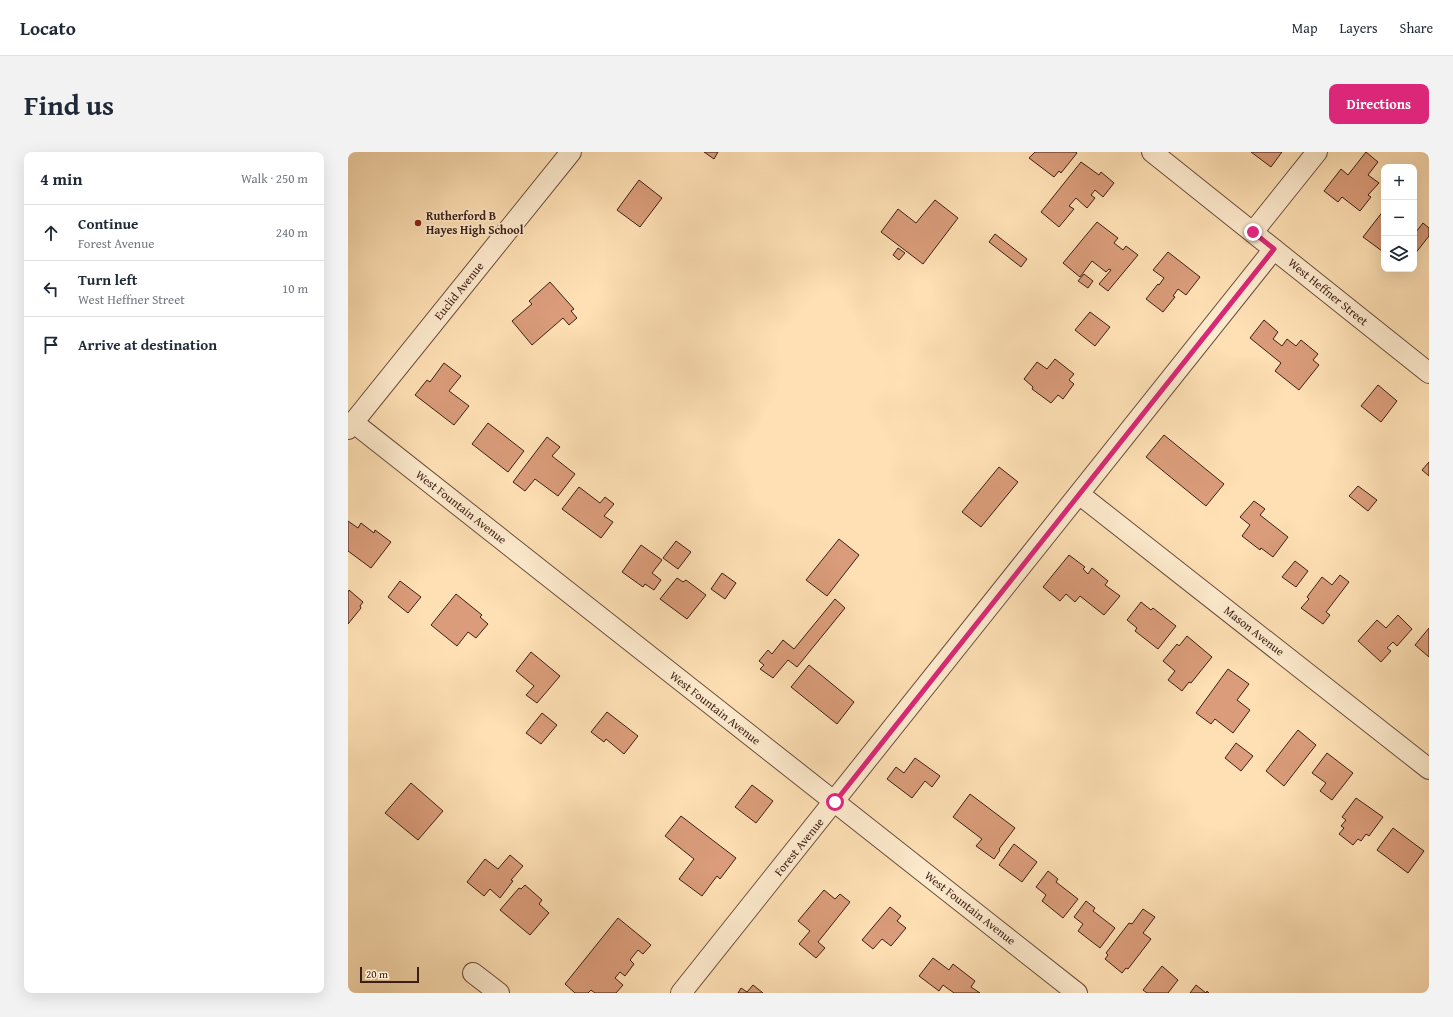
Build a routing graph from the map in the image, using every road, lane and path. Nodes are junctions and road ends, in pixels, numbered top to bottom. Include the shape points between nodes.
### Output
1 (571, 152) edge
2 (1152, 152) edge
3 (1317, 152) edge
4 (1253, 232) junction
5 (1274, 249) junction
6 (1429, 373) edge
7 (351, 426) edge
8 (1079, 494) junction
9 (1429, 769) edge
10 (835, 802) junction
11 (473, 973) dead end
12 (499, 993) edge
13 (681, 993) edge
14 (1078, 993) edge

1 - 7 street, Euclid Avenue
2 - 4 street, West Heffner Street
3 - 4 street
4 - 5 street, West Heffner Street
5 - 6 street, West Heffner Street
5 - 8 street, Forest Avenue
7 - 10 street, West Fountain Avenue
8 - 9 street, Mason Avenue
8 - 10 street, Forest Avenue
10 - 13 street, Forest Avenue
10 - 14 street, West Fountain Avenue
11 - 12 street

